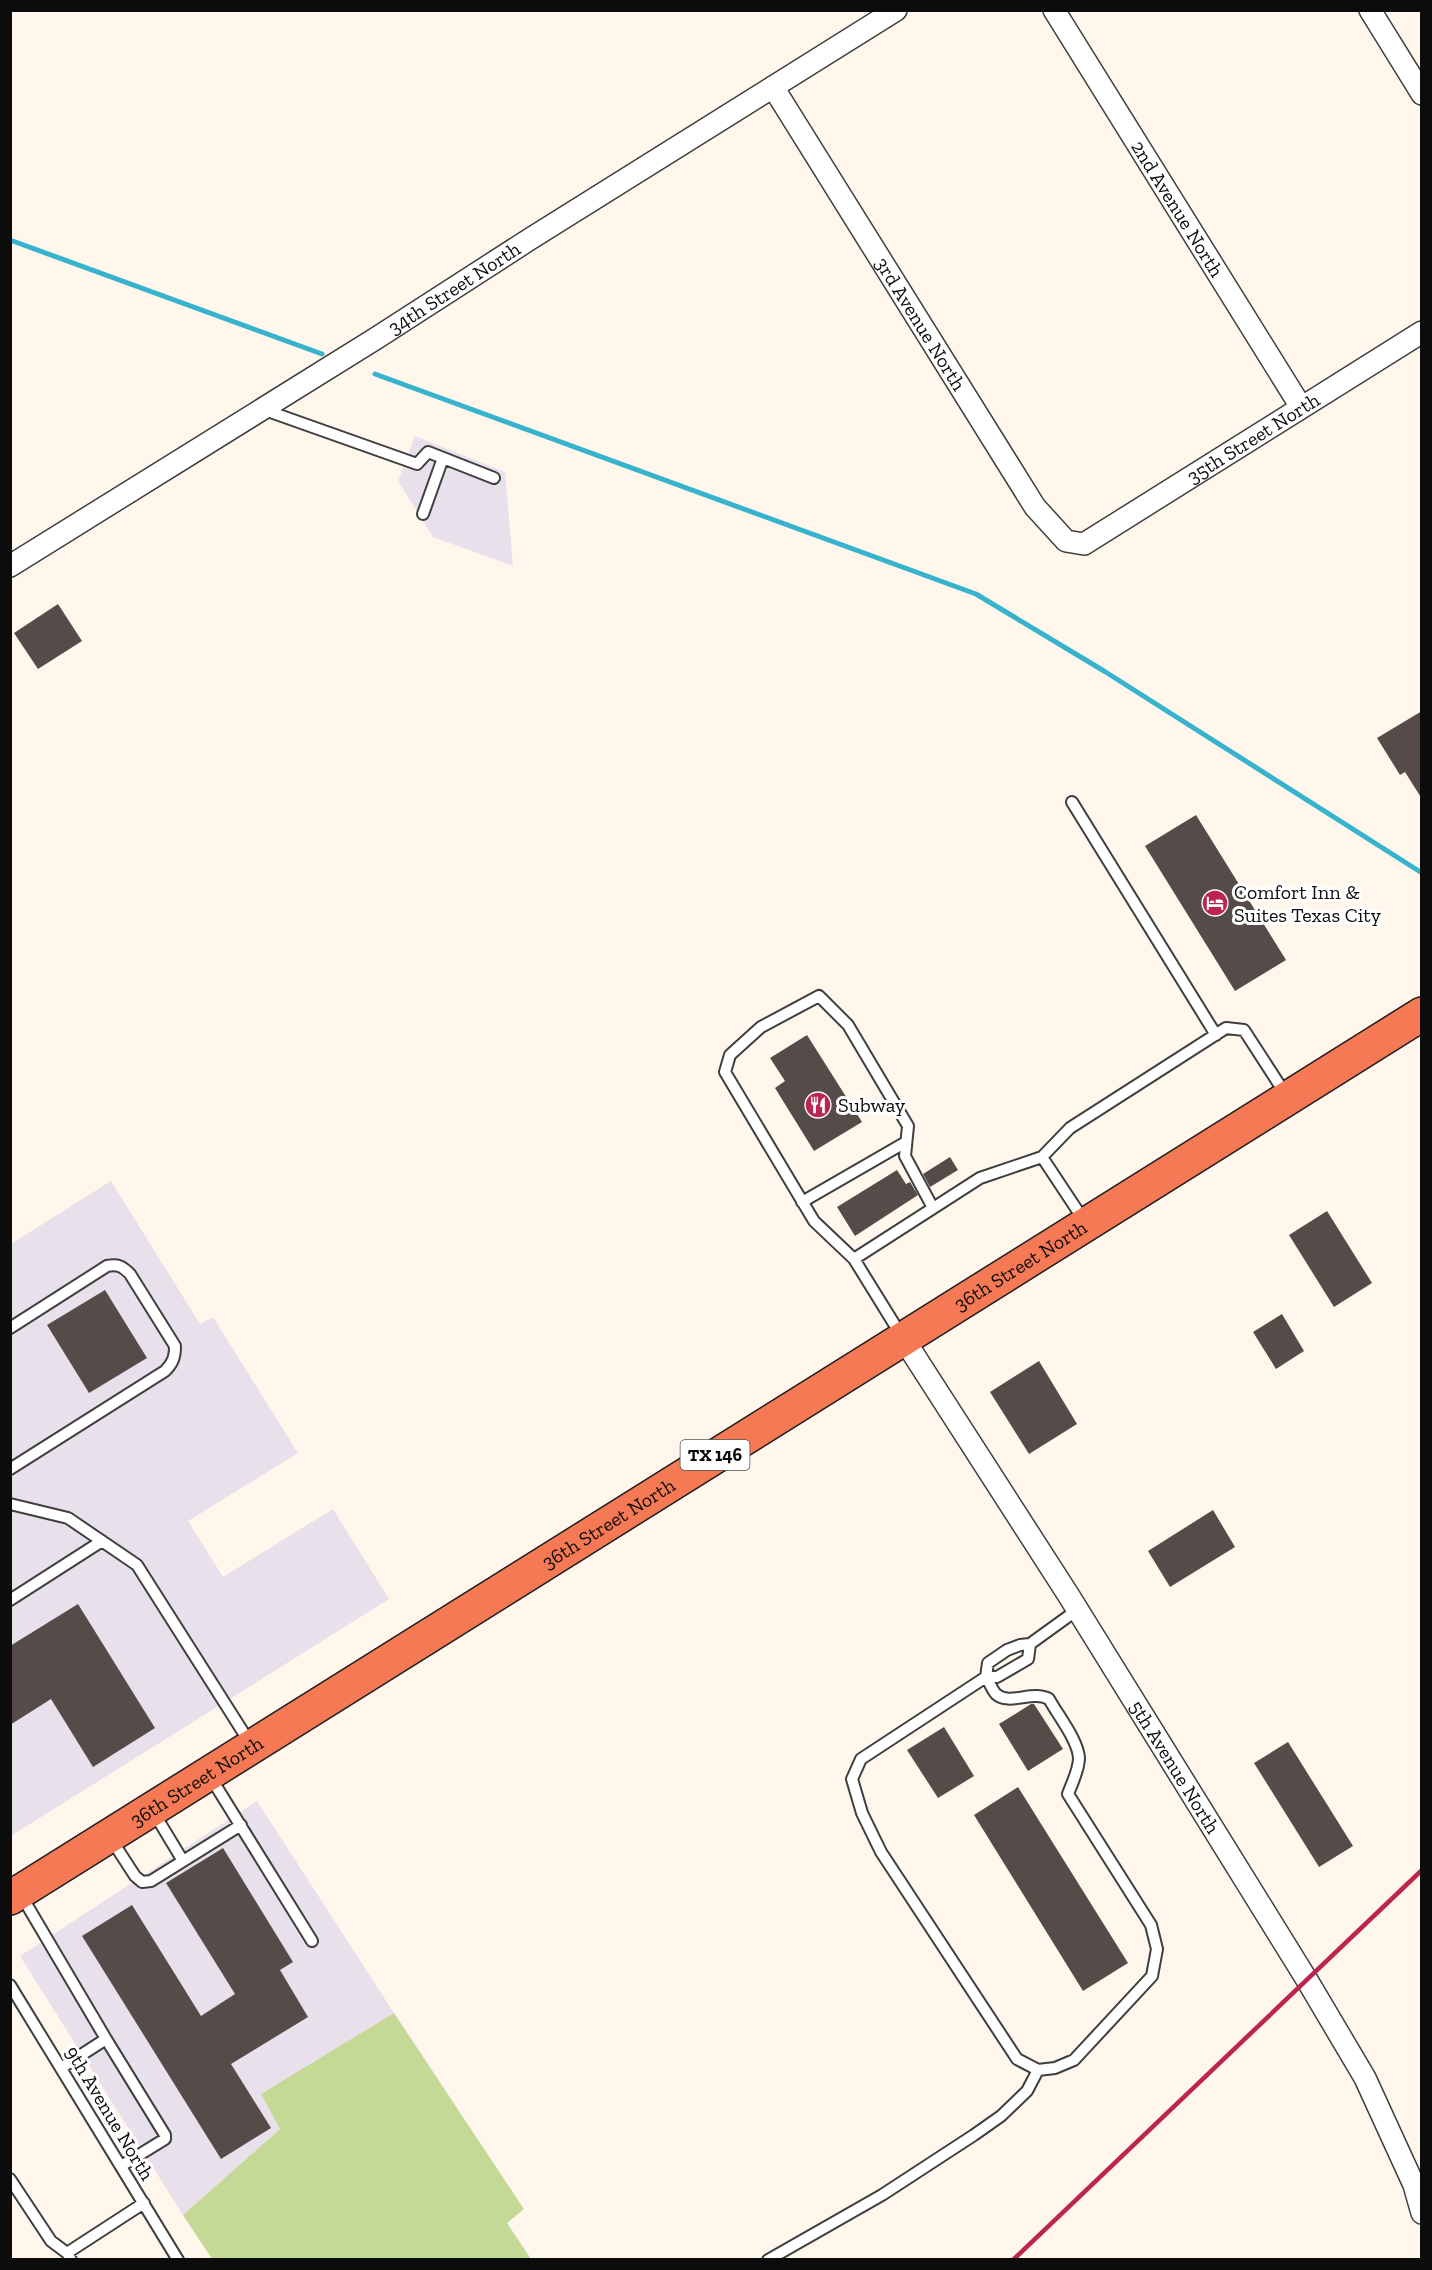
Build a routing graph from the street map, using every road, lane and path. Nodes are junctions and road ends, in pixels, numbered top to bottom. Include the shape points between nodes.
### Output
1 (896, 10) edge
2 (1054, 10) edge
3 (1370, 10) edge
4 (773, 87) junction
5 (1422, 94) edge
6 (1422, 332) edge
7 (1301, 407) junction
8 (262, 409) junction
9 (443, 458) junction
10 (494, 478) dead end
11 (423, 514) dead end
12 (1084, 544) joint
13 (10, 566) edge
14 (1072, 802) dead end
15 (1422, 1014) edge
16 (1216, 1035) junction
17 (1288, 1098) junction
18 (906, 1142) junction
19 (1042, 1157) junction
20 (802, 1202) junction
21 (933, 1208) junction
22 (1086, 1224) junction
23 (854, 1258) junction
24 (10, 1328) edge
25 (903, 1338) junction
26 (10, 1469) edge
27 (10, 1504) edge
28 (102, 1541) junction
29 (10, 1600) edge
30 (1077, 1610) junction
31 (1030, 1644) junction
32 (986, 1677) junction
33 (252, 1746) junction
34 (208, 1773) junction
35 (152, 1809) junction
36 (241, 1825) junction
37 (109, 1836) junction
38 (183, 1861) junction
39 (15, 1895) edge
40 (312, 1941) dead end
41 (10, 1985) edge
42 (106, 2040) junction
43 (61, 2068) junction
44 (1038, 2070) junction
45 (121, 2166) junction
46 (10, 2179) edge
47 (144, 2203) junction
48 (1422, 2213) edge
49 (69, 2256) edge
50 (178, 2259) edge
51 (768, 2259) edge

1 - 4 street, 34th Street North
2 - 7 street, 2nd Avenue North
3 - 5 street
4 - 8 street, 34th Street North
4 - 12 street, 3rd Avenue North via 1035,507 1066,541
6 - 7 street, 35th Street North
7 - 12 street, 35th Street North
8 - 9 lane via 417,464 428,452
8 - 13 street, 34th Street North
9 - 10 lane
9 - 11 lane
14 - 16 lane
15 - 17 highway, 36th Street North / TX 146
16 - 17 lane via 1226,1028 1245,1030
16 - 19 lane via 1070,1128
17 - 22 highway, 36th Street North / TX 146
18 - 20 lane
18 - 20 lane via 908,1126 854,1035 819,996 761,1027 730,1055 725,1072
18 - 21 lane via 905,1156
19 - 21 lane via 980,1178
19 - 22 lane
20 - 23 lane via 814,1221
21 - 23 lane
22 - 25 highway, 36th Street North / TX 146
23 - 25 lane
24 - 26 lane via 116,1264 130,1274 175,1346 175,1354 165,1371
25 - 30 street, 5th Avenue North
25 - 33 highway, 36th Street North / TX 146
27 - 28 lane via 68,1518
28 - 29 lane
28 - 33 lane via 137,1565
30 - 31 lane
30 - 48 street, 5th Avenue North via 1365,2078 1414,2185
31 - 32 lane via 1007,1650 988,1664
31 - 32 lane via 1028,1659 997,1677
32 - 44 lane via 861,1759 852,1779 862,1813 881,1852 1017,2059
32 - 44 lane via 996,1694 1008,1699 1041,1695 1049,1699 1079,1757 1068,1794 1151,1925 1157,1949 1152,1976 1074,2060
33 - 34 highway, 36th Street North / TX 146
34 - 35 highway, 36th Street North / TX 146
34 - 36 lane
35 - 37 highway, 36th Street North / TX 146
35 - 38 lane
36 - 38 lane
36 - 40 lane
37 - 38 lane via 142,1882 151,1881
37 - 39 highway, 36th Street North / TX 146
39 - 42 lane
41 - 43 lane, 9th Avenue North
42 - 43 lane
42 - 45 lane via 165,2135 165,2139
43 - 45 lane, 9th Avenue North
44 - 51 lane via 1027,2091 1001,2116 882,2195
45 - 47 lane, 9th Avenue North
46 - 49 lane via 51,2241
47 - 49 lane
47 - 50 lane, 9th Avenue North

